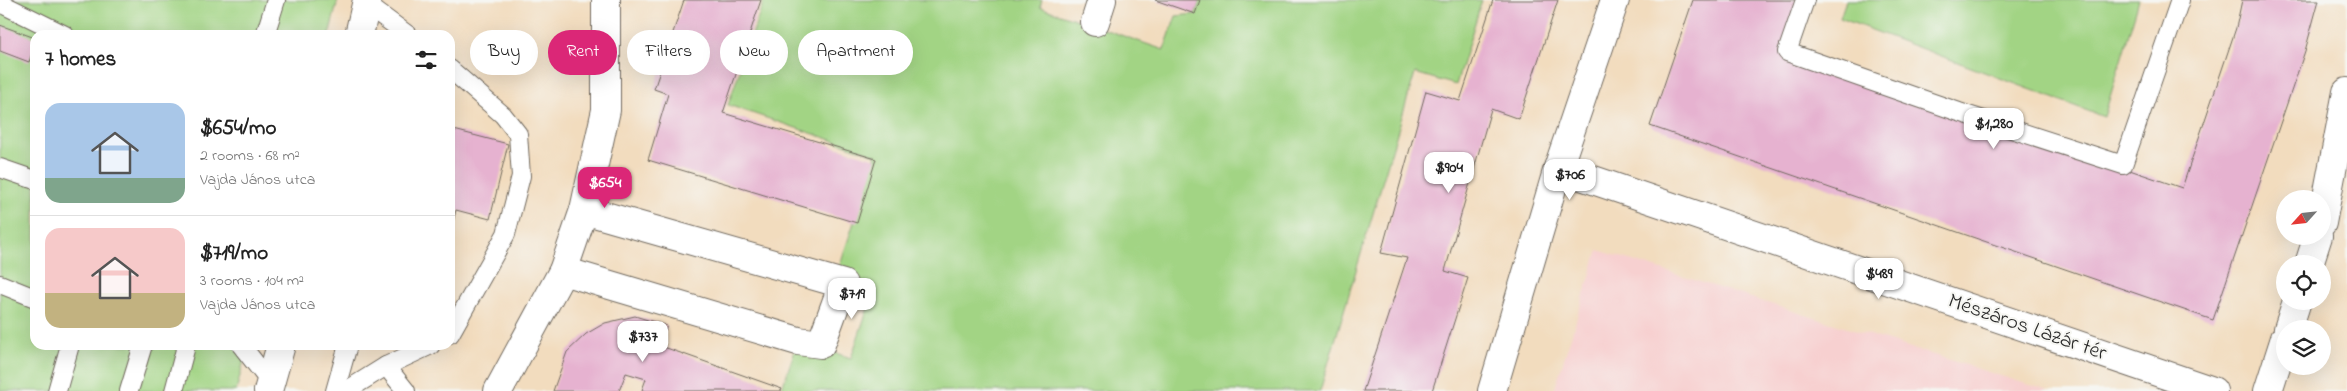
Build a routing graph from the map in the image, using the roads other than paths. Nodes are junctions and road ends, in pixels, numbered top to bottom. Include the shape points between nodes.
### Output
1 (276, 0) edge
2 (606, 0) edge
3 (1615, 0) edge
4 (1805, 0) edge
5 (2180, 0) edge
6 (367, 2) edge
7 (0, 3) edge
8 (55, 30) edge
9 (267, 30) edge
10 (360, 30) edge
11 (402, 30) edge
12 (455, 73) edge
13 (2347, 92) edge
14 (0, 168) edge
15 (1558, 168) junction
16 (30, 178) edge
17 (2328, 190) edge
18 (584, 210) junction
19 (563, 271) junction
20 (0, 284) edge
21 (30, 296) edge
22 (455, 325) edge
23 (69, 350) edge
24 (141, 350) edge
25 (185, 350) edge
26 (244, 350) edge
27 (280, 350) edge
28 (347, 350) edge
29 (420, 350) edge
30 (386, 366) junction
31 (2276, 366) edge
32 (269, 386) edge
33 (57, 391) edge
34 (129, 391) edge
35 (174, 391) edge
36 (335, 391) edge
37 (346, 391) edge
38 (406, 391) edge
39 (498, 391) edge
40 (1492, 391) edge
41 (2213, 391) edge
42 (2268, 391) edge

1 - 9 lane
2 - 18 street via 606,110
3 - 15 street
4 - 5 lane via 1787,52 2123,165
6 - 10 street
6 - 11 lane
7 - 8 lane
12 - 22 lane via 503,115 518,134 521,176 506,234
13 - 17 street
14 - 16 lane
15 - 40 street
15 - 41 street, Mészáros Lázár tér
18 - 19 street
18 - 19 street via 843,284 821,344 798,341
19 - 39 street
20 - 21 lane
23 - 33 lane
24 - 34 lane
25 - 35 lane
26 - 32 lane
27 - 32 street
28 - 36 lane
29 - 30 lane
30 - 37 lane
30 - 38 lane
31 - 42 street

